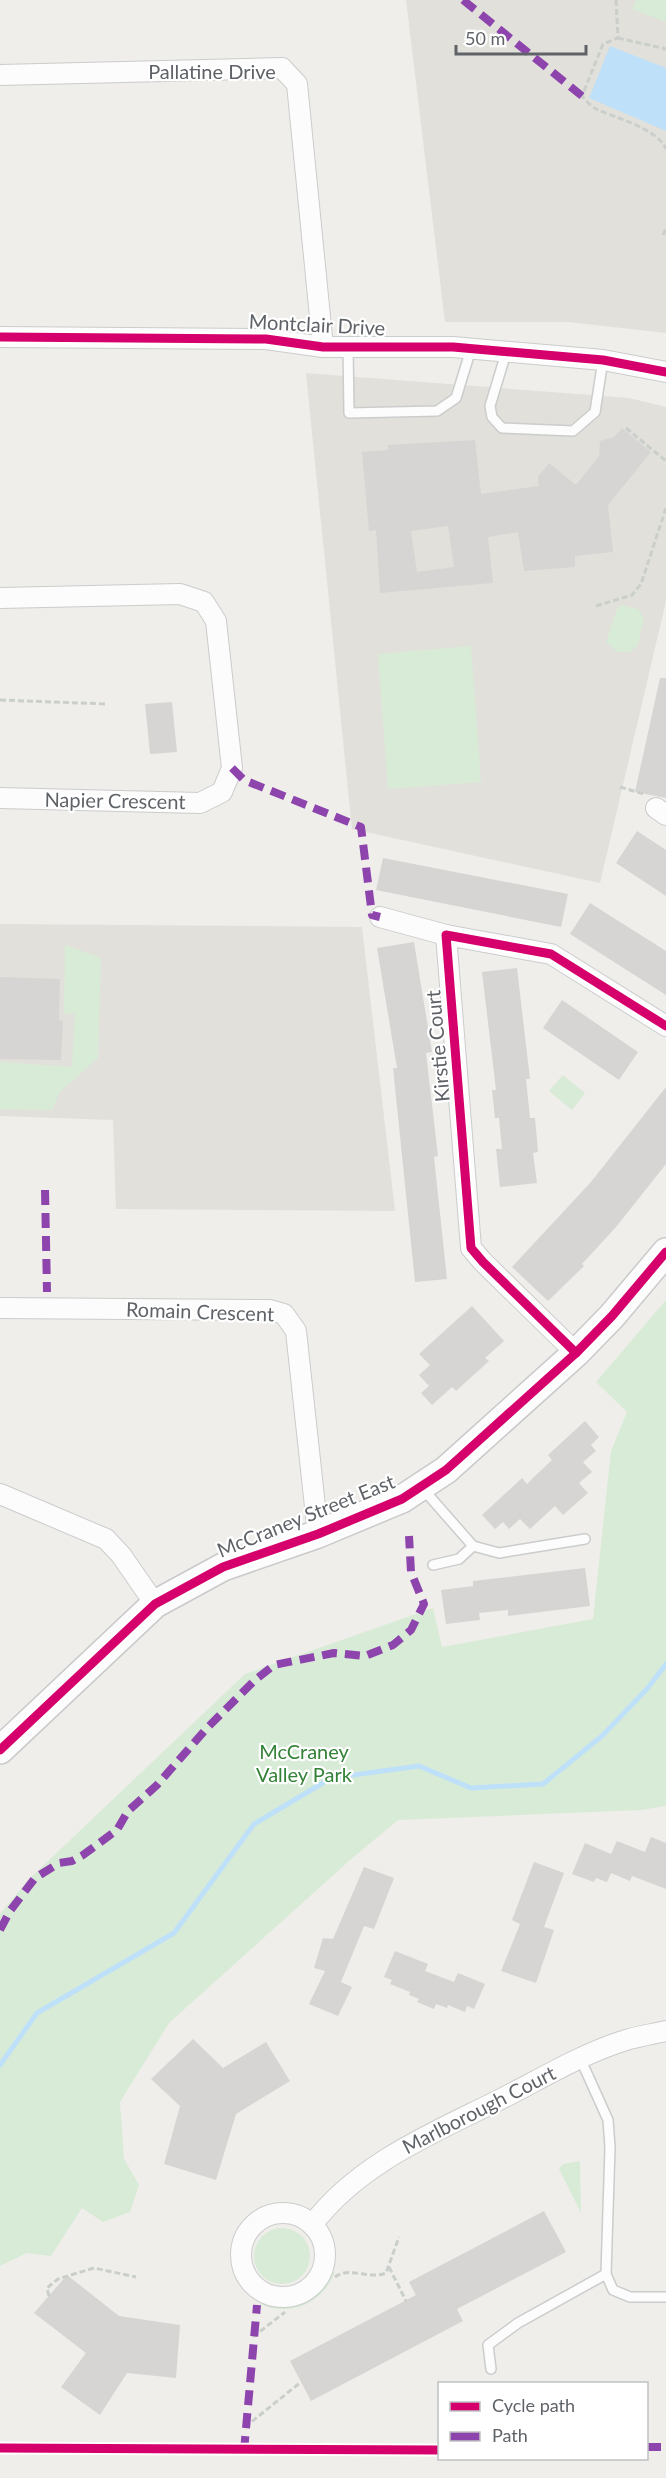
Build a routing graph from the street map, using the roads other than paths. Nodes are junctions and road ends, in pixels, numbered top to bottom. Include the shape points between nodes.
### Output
1 (0, 75) edge
2 (0, 337) edge
3 (323, 347) junction
4 (348, 347) junction
5 (471, 349) junction
6 (506, 353) junction
7 (603, 360) junction
8 (666, 372) edge
9 (0, 598) edge
10 (0, 798) edge
11 (381, 917) dead end
12 (446, 935) junction
13 (666, 1026) edge
14 (666, 1252) edge
15 (0, 1308) edge
16 (576, 1353) junction
17 (421, 1487) junction
18 (0, 1494) edge
19 (318, 1534) junction
20 (585, 1539) dead end
21 (473, 1546) junction
22 (433, 1564) dead end
23 (155, 1604) junction
24 (0, 1750) edge
25 (666, 2031) edge
26 (580, 2058) junction
27 (312, 2225) junction
28 (606, 2274) junction
29 (666, 2297) edge
30 (491, 2369) dead end

1 - 3 street, Pallatine Drive via 282,68 297,84
2 - 3 street, Montclair Drive via 266,339
3 - 4 street, Montclair Drive
4 - 5 street, Montclair Drive
4 - 5 lane via 349,413 437,411 456,398
5 - 6 street, Montclair Drive
6 - 7 street, Montclair Drive
6 - 7 lane via 490,406 492,417 502,428 573,431 595,412
7 - 8 street, Montclair Drive
9 - 10 street, Napier Crescent via 180,594 204,602 216,621 232,768 222,792 200,802
11 - 12 street
12 - 13 street via 551,954
12 - 16 street, Kirstie Court via 471,1248
14 - 16 street, McCraney Street East
15 - 19 street, Romain Crescent via 270,1310 284,1314 296,1331
16 - 17 street, McCraney Street East via 446,1470
17 - 19 street, McCraney Street East via 402,1499
17 - 21 lane
18 - 23 street via 106,1539
19 - 23 street, McCraney Street East via 223,1567
20 - 21 lane via 499,1552
21 - 22 lane via 459,1560
23 - 24 street, McCraney Street East
25 - 26 street, Marlborough Court via 625,2040
26 - 27 street, Marlborough Court via 374,2166 343,2190
26 - 28 lane via 608,2120
27 - 27 street via 294,2214 280,2213 255,2224 241,2248 242,2268 254,2286 283,2297 314,2283 321,2273 325,2250
28 - 29 lane via 613,2290 630,2297
28 - 30 lane via 518,2323 488,2345

